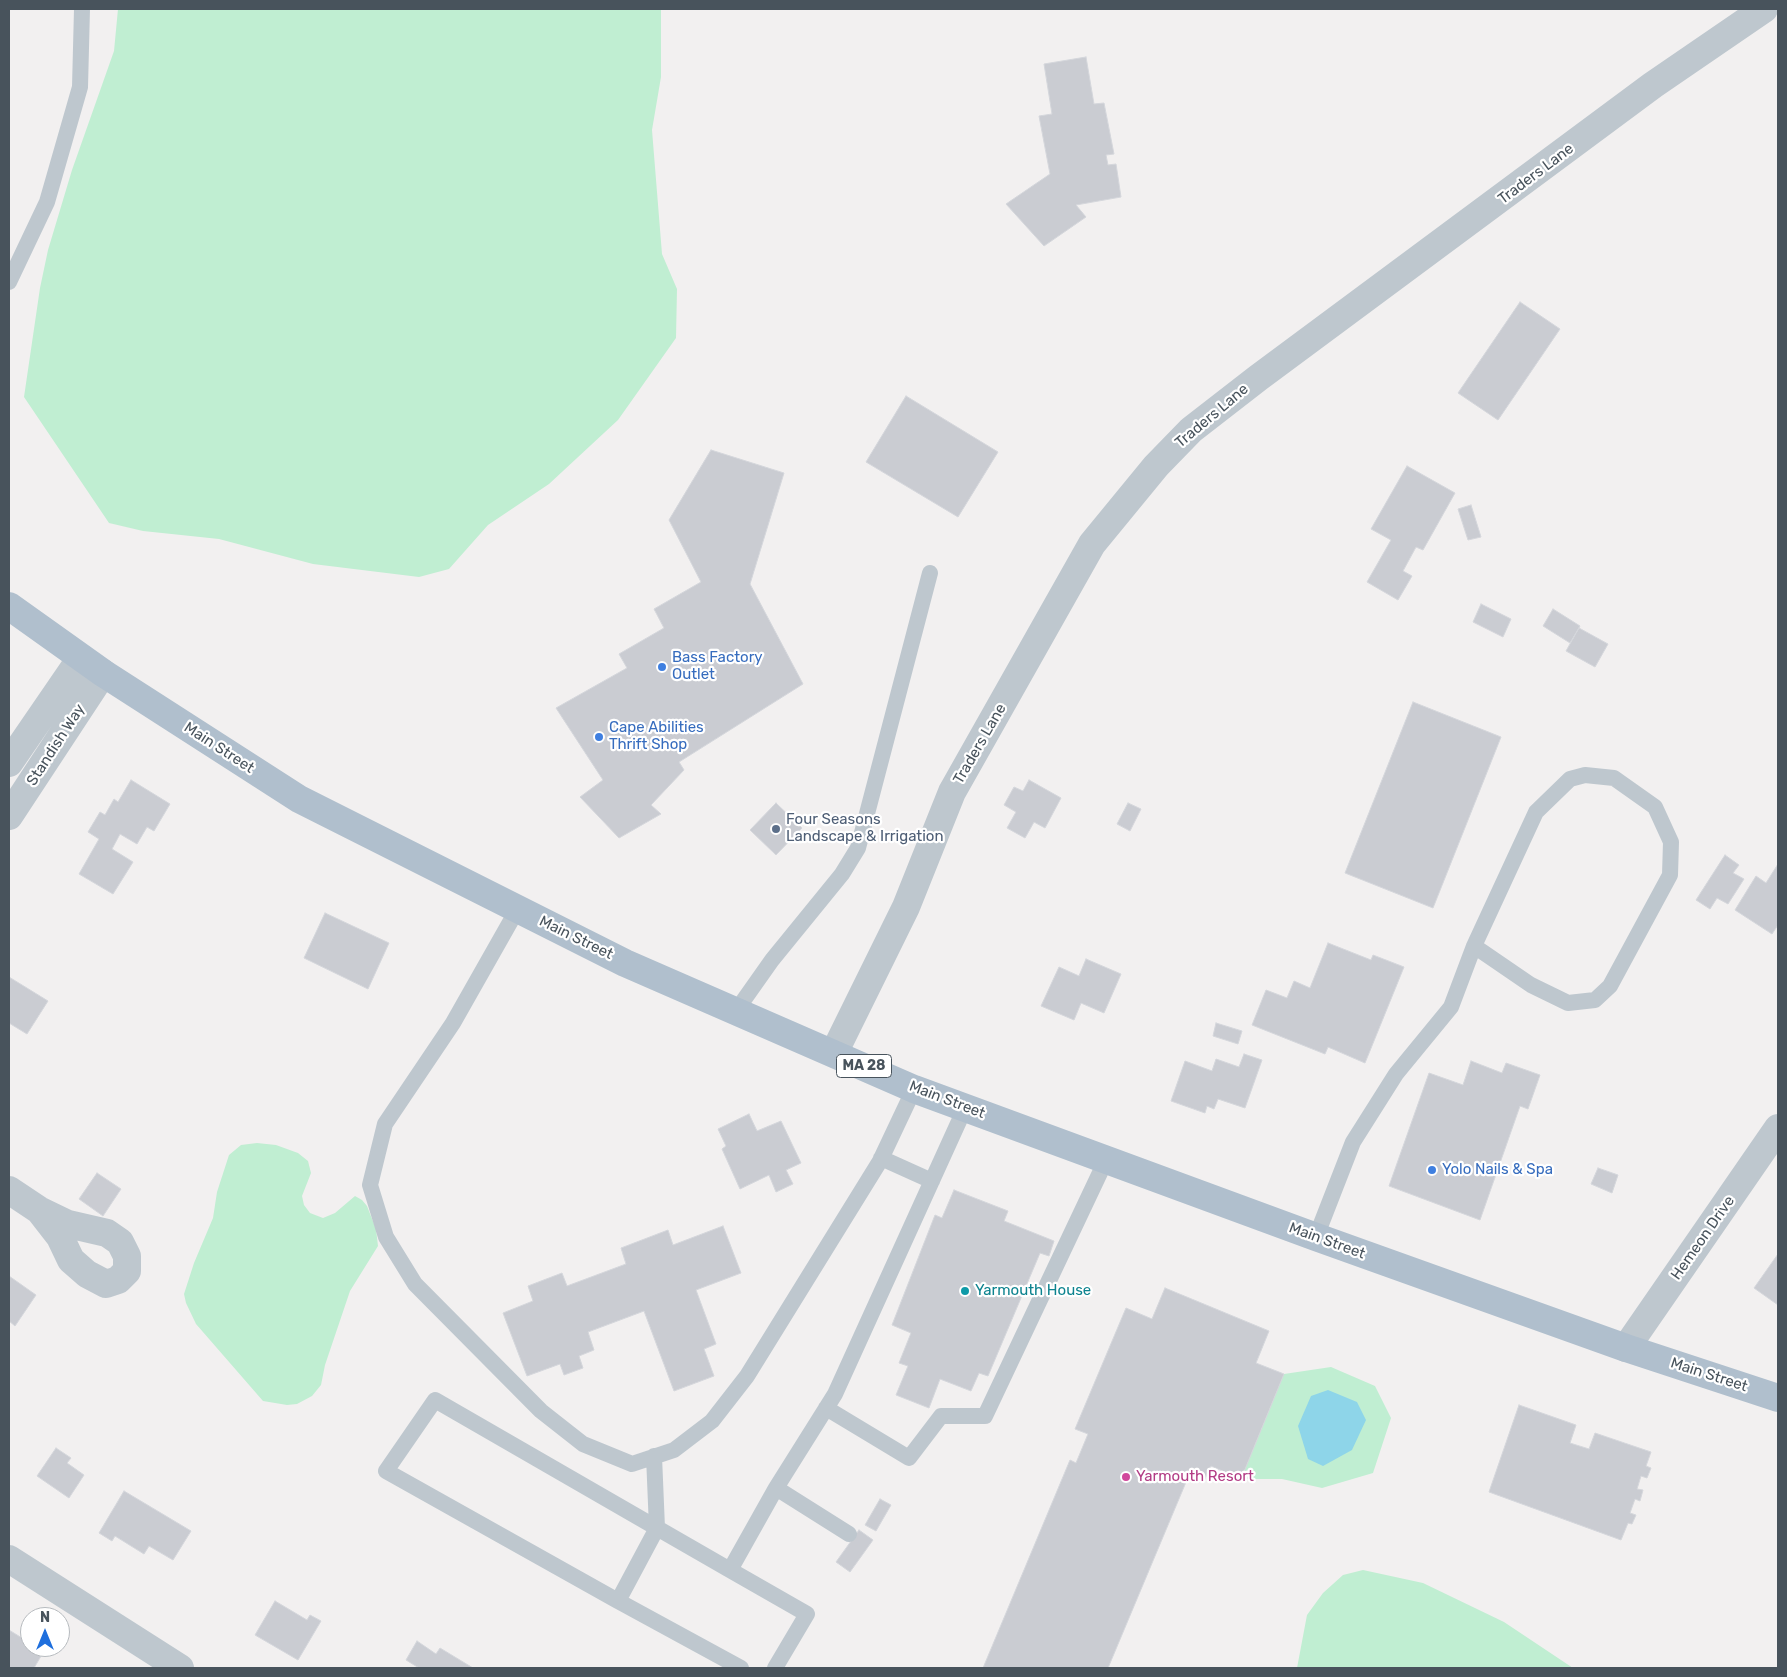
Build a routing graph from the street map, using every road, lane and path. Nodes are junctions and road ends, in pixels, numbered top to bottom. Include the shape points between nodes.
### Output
1 (82, 9) edge
2 (1764, 9) edge
3 (9, 282) edge
4 (930, 573) dead end
5 (9, 606) edge
6 (81, 658) junction
7 (103, 673) junction
8 (9, 763) edge
9 (9, 816) edge
10 (517, 910) junction
11 (1474, 946) junction
12 (736, 1012) junction
13 (834, 1053) junction
14 (914, 1089) junction
15 (965, 1108) junction
16 (1778, 1128) edge
17 (882, 1158) junction
18 (1106, 1160) junction
19 (932, 1181) junction
20 (9, 1190) edge
21 (39, 1210) dead end
22 (1316, 1237) junction
23 (1626, 1348) junction
24 (1778, 1398) edge
25 (826, 1408) junction
26 (654, 1456) junction
27 (776, 1488) junction
28 (657, 1528) junction
29 (849, 1534) dead end
30 (9, 1559) edge
31 (730, 1570) junction
32 (618, 1601) junction
33 (180, 1668) edge
34 (741, 1668) edge
35 (775, 1668) edge

1 - 3 lane via 80,87 47,202
2 - 13 street, Traders Lane via 1654,86 1258,378 1191,430 1156,466 1092,544 952,792 906,907
4 - 12 lane via 858,848 842,874 772,960
5 - 6 main road, Main Street / MA 28
6 - 7 main road, Main Street / MA 28
6 - 8 street, Standish Way
7 - 9 street, Standish Way
7 - 10 main road, Main Street / MA 28 via 300,799
10 - 12 main road, Main Street / MA 28
10 - 26 lane via 453,1023 385,1124 370,1185 386,1237 415,1284 541,1411 583,1444 632,1464
11 - 11 lane via 1536,812 1570,779 1585,775 1614,778 1655,806 1671,842 1670,875 1610,986 1595,1000 1568,1003 1530,985
11 - 22 lane via 1450,1007 1396,1074 1353,1142
12 - 13 main road, Main Street / MA 28
13 - 14 main road, Main Street / MA 28
14 - 15 main road, Main Street / MA 28
14 - 17 lane
15 - 18 main road, Main Street / MA 28
15 - 19 lane
16 - 23 street, Hemeon Drive
17 - 19 lane
17 - 26 lane via 747,1376 712,1421 674,1450
18 - 22 main road, Main Street / MA 28
18 - 25 lane via 985,1416 941,1416 909,1458
19 - 25 lane
20 - 21 street
22 - 23 main road, Main Street / MA 28
23 - 24 main road, Main Street / MA 28
25 - 27 lane
26 - 28 lane
27 - 29 lane
27 - 31 lane
28 - 31 lane
28 - 32 lane
28 - 32 lane via 435,1400 386,1471
30 - 33 street
31 - 35 lane via 807,1614
32 - 34 lane

